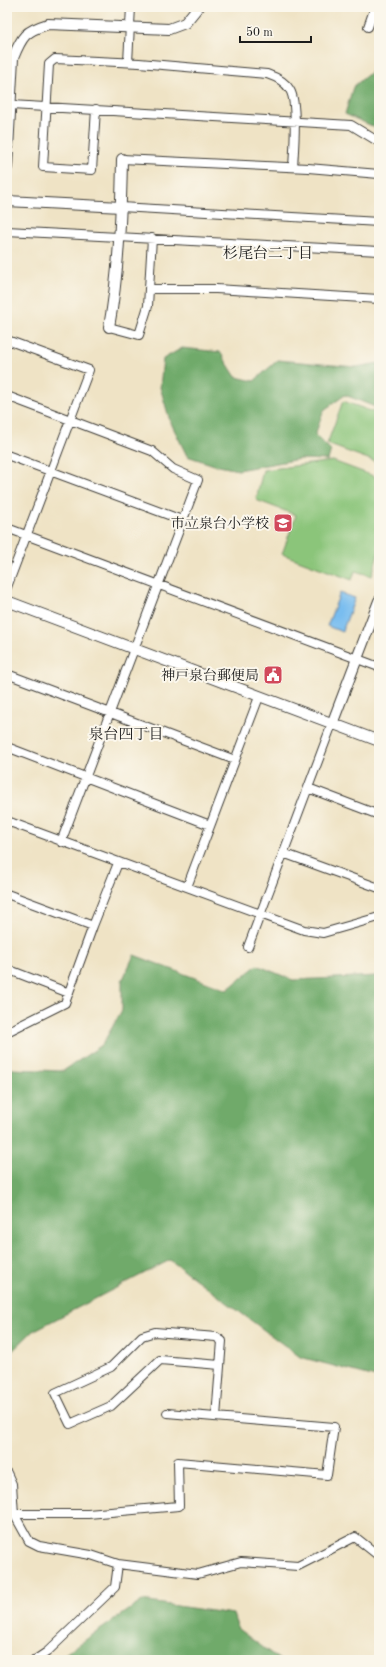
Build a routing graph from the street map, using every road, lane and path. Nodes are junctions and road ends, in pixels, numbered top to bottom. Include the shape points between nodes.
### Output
1 (131, 7) edge
2 (198, 7) edge
3 (375, 7) edge
4 (368, 26) dead end
5 (130, 28) junction
6 (128, 62) junction
7 (12, 105) junction
8 (46, 106) junction
9 (96, 109) junction
10 (294, 122) junction
11 (379, 142) edge
12 (122, 159) joint
13 (7, 167) edge
14 (293, 167) junction
15 (379, 174) edge
16 (7, 201) edge
17 (121, 207) junction
18 (379, 222) edge
19 (7, 231) edge
20 (119, 236) junction
21 (152, 238) junction
22 (379, 251) edge
23 (149, 289) junction
24 (379, 299) edge
25 (109, 327) joint
26 (7, 340) edge
27 (7, 396) edge
28 (70, 420) junction
29 (7, 455) edge
30 (51, 470) junction
31 (182, 520) junction
32 (7, 528) edge
33 (26, 536) junction
34 (158, 585) junction
35 (7, 587) edge
36 (7, 601) edge
37 (379, 601) edge
38 (133, 649) junction
39 (357, 659) junction
40 (379, 667) edge
41 (7, 674) edge
42 (260, 697) junction
43 (110, 712) junction
44 (332, 724) junction
45 (379, 741) edge
46 (7, 747) edge
47 (235, 760) junction
48 (85, 777) junction
49 (308, 788) junction
50 (379, 815) edge
51 (7, 821) edge
52 (210, 825) junction
53 (61, 842) junction
54 (283, 853) junction
55 (118, 863) junction
56 (187, 887) junction
57 (379, 888) edge
58 (7, 894) edge
59 (260, 914) junction
60 (379, 917) edge
61 (93, 926) junction
62 (248, 946) dead end
63 (7, 969) edge
64 (68, 993) junction
65 (7, 1032) edge
66 (220, 1365) junction
67 (167, 1413) dead end
68 (216, 1417) junction
69 (7, 1473) edge
70 (14, 1514) junction
71 (379, 1556) edge
72 (118, 1564) junction
73 (35, 1660) edge

1 - 5 street
2 - 5 street via 185,23 169,29
3 - 4 street
5 - 6 street
5 - 7 street via 48,24 32,29 19,42 13,58
6 - 8 street via 54,59 49,64
6 - 10 street via 267,74 278,78 291,91 294,101
7 - 8 street
7 - 13 street
8 - 9 street
8 - 9 street via 43,167 92,170
9 - 10 street
10 - 11 street via 351,125
10 - 14 street
12 - 14 street
12 - 17 street
14 - 15 street
16 - 17 street
17 - 18 street
17 - 20 street
19 - 20 street
20 - 21 street
20 - 25 street via 115,294
21 - 22 street
21 - 23 street
23 - 24 street via 216,289
23 - 25 street via 148,306 139,335
26 - 28 street via 89,370
27 - 28 street
28 - 30 street
28 - 31 street via 152,451 173,470 198,480
29 - 30 street
30 - 31 street
30 - 33 street
31 - 34 street
32 - 33 street
33 - 34 street
33 - 35 street
34 - 38 street
34 - 39 street
36 - 38 street
37 - 39 street
38 - 42 street
38 - 43 street
39 - 40 street
39 - 44 street
41 - 43 street
42 - 44 street
42 - 47 street
43 - 47 street
43 - 48 street
44 - 45 street
44 - 49 street
46 - 48 street
47 - 52 street
48 - 52 street
48 - 53 street
49 - 50 street
49 - 54 street
51 - 53 street
52 - 56 street
53 - 55 street
54 - 57 street
54 - 59 street
55 - 56 street
55 - 61 street
56 - 59 street
58 - 61 street
59 - 60 street via 304,930 323,933
59 - 62 street
61 - 64 street
63 - 64 street
64 - 65 street via 65,1003
66 - 66 street via 222,1341 216,1337 156,1332 142,1336 111,1367 55,1393 70,1424 111,1406 160,1360
66 - 68 street
67 - 68 street
68 - 70 street via 334,1427 327,1475 178,1462 179,1506 88,1514
69 - 70 street via 12,1484
70 - 72 street via 29,1541 39,1546 91,1554
71 - 72 street via 355,1537 298,1566 241,1562 198,1574
72 - 73 street via 115,1587 47,1652

